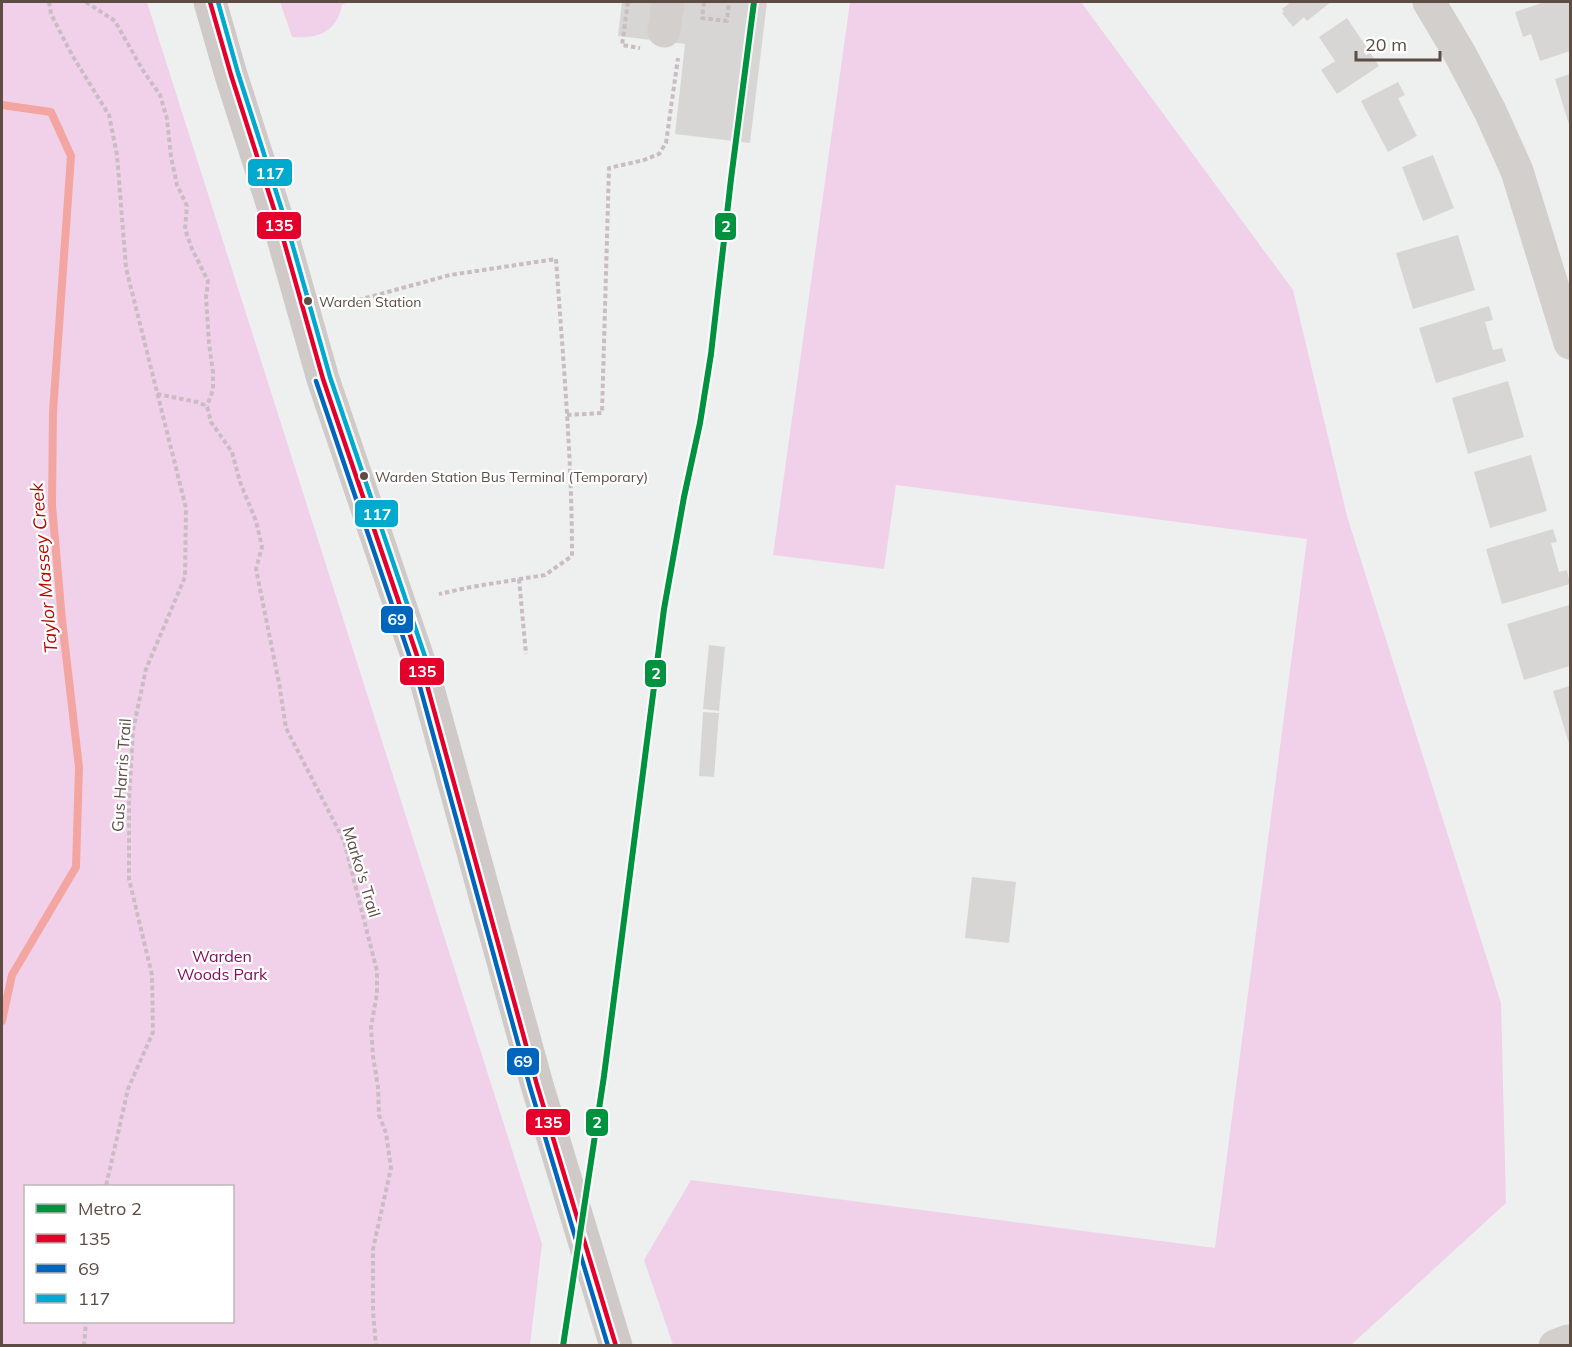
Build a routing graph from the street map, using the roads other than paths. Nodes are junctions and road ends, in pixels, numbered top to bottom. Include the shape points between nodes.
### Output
1 (210, 2) edge
2 (1429, 2) edge
3 (1570, 343) edge
4 (616, 1346) edge
5 (1555, 1346) edge
6 (1569, 1346) edge

1 - 4 main road via 323,379 427,685 537,1085
2 - 3 street via 1490,111 1517,171
5 - 6 street via 1568,1341

